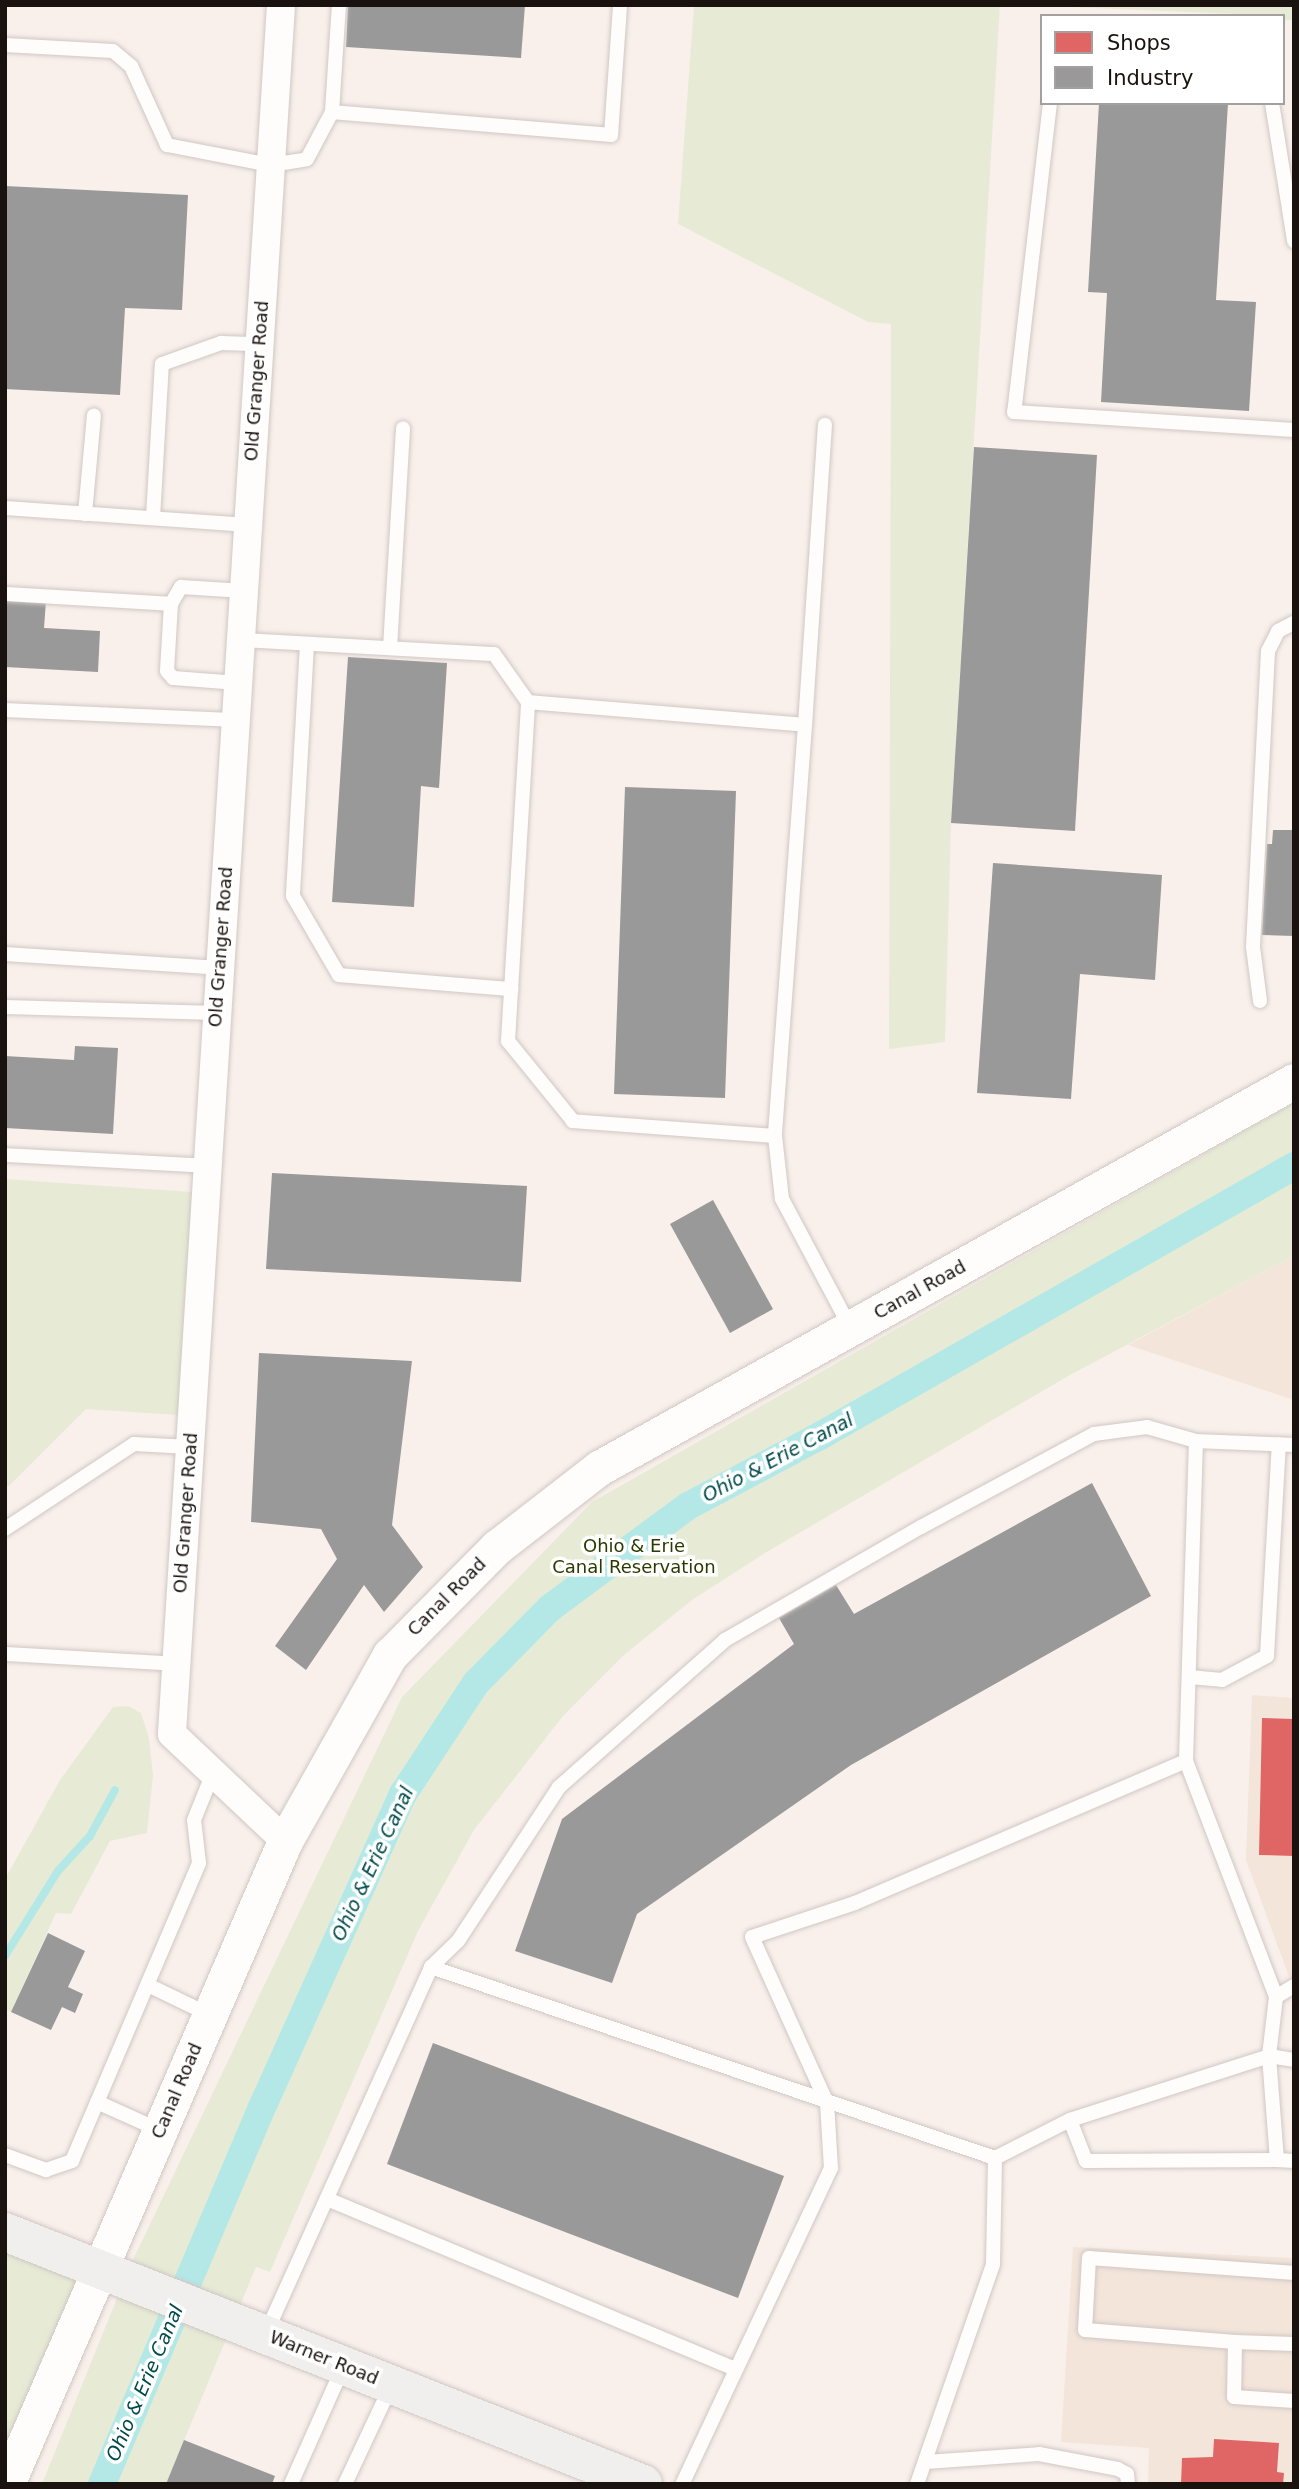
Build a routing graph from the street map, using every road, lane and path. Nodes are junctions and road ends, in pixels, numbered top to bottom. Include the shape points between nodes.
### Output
1 (281, 5) edge
2 (338, 5) edge
3 (620, 5) edge
4 (5, 45) edge
5 (1050, 105) edge
6 (1272, 105) edge
7 (332, 112) junction
8 (271, 165) junction
9 (1294, 241) edge
10 (259, 344) junction
11 (94, 415) dead end
12 (825, 425) dead end
13 (403, 428) dead end
14 (1294, 430) edge
15 (5, 508) edge
16 (85, 514) junction
17 (153, 518) junction
18 (248, 525) junction
19 (244, 591) junction
20 (5, 594) edge
21 (171, 604) junction
22 (1294, 623) edge
23 (241, 640) junction
24 (307, 644) junction
25 (390, 648) junction
26 (238, 682) junction
27 (528, 702) junction
28 (5, 710) edge
29 (236, 720) junction
30 (805, 725) junction
31 (5, 954) edge
32 (220, 968) junction
33 (511, 989) junction
34 (1260, 1001) dead end
35 (5, 1007) edge
36 (217, 1013) junction
37 (1294, 1081) edge
38 (775, 1136) junction
39 (5, 1155) edge
40 (208, 1166) junction
41 (851, 1328) junction
42 (1196, 1441) junction
43 (1286, 1444) edge
44 (190, 1447) junction
45 (5, 1530) edge
46 (5, 1654) edge
47 (177, 1664) junction
48 (1189, 1677) junction
49 (1186, 1761) junction
50 (213, 1773) junction
51 (285, 1841) junction
52 (431, 1966) junction
53 (148, 1985) junction
54 (1294, 1986) edge
55 (1276, 1997) junction
56 (210, 2015) junction
57 (1269, 2056) junction
58 (1294, 2060) edge
59 (97, 2102) junction
60 (827, 2103) junction
61 (1070, 2120) junction
62 (161, 2130) junction
63 (5, 2155) edge
64 (995, 2158) junction
65 (1277, 2160) junction
66 (1294, 2161) edge
67 (327, 2199) junction
68 (5, 2232) edge
69 (1294, 2273) edge
70 (113, 2275) junction
71 (266, 2335) junction
72 (1235, 2342) junction
73 (1294, 2344) edge
74 (344, 2365) junction
75 (736, 2369) junction
76 (392, 2385) junction
77 (1294, 2401) edge
78 (926, 2462) junction
79 (621, 2480) edge
80 (7, 2484) edge
81 (291, 2484) edge
82 (345, 2484) edge
83 (682, 2484) edge
84 (917, 2484) edge
85 (1128, 2484) edge

1 - 8 street, Old Granger Road
2 - 7 lane
3 - 7 lane via 611,135
4 - 8 lane via 113,51 131,66 167,145
5 - 14 lane via 1014,412
6 - 9 lane
7 - 8 lane via 307,159
8 - 10 street, Old Granger Road
10 - 17 lane via 221,343 162,364
10 - 18 street, Old Granger Road
11 - 16 lane
12 - 30 lane
13 - 25 lane
15 - 16 lane
16 - 17 lane
17 - 18 lane
18 - 19 street, Old Granger Road
19 - 21 lane via 181,587
19 - 23 street, Old Granger Road
20 - 21 lane
21 - 26 lane via 167,671 173,678
22 - 34 lane via 1278,631 1268,651 1254,947
23 - 24 lane
23 - 26 street, Old Granger Road
24 - 25 lane
24 - 33 lane via 293,895 339,975
25 - 27 lane via 494,654
26 - 29 street, Old Granger Road
27 - 30 lane
27 - 33 lane
28 - 29 lane
29 - 32 street, Old Granger Road
30 - 38 lane
31 - 32 lane
32 - 36 street, Old Granger Road
33 - 38 lane via 508,1041 573,1121
35 - 36 lane
36 - 40 street, Old Granger Road
37 - 41 street, Canal Road
38 - 41 lane via 782,1199
39 - 40 lane
40 - 44 street, Old Granger Road
41 - 51 street, Canal Road via 599,1468 497,1547 390,1655
42 - 43 lane
42 - 48 lane
42 - 52 lane via 1147,1427 1094,1434 724,1640 559,1787 458,1941
43 - 48 lane via 1267,1657 1222,1680
44 - 45 lane via 134,1444
44 - 47 street, Old Granger Road
46 - 47 lane
47 - 50 street, Old Granger Road via 172,1734
48 - 49 lane
49 - 55 lane
49 - 60 lane via 855,1903 752,1937
50 - 51 street, Old Granger Road
50 - 53 lane via 194,1820 199,1863
51 - 56 street, Canal Road
52 - 60 lane
52 - 67 lane
53 - 56 lane
53 - 59 lane
54 - 55 lane
55 - 57 lane
56 - 62 street, Canal Road
57 - 58 lane
57 - 61 lane
57 - 65 lane
59 - 62 lane
59 - 63 lane via 72,2161 59,2169 46,2170
60 - 64 lane
60 - 75 lane via 831,2168
61 - 64 lane
61 - 65 lane via 1086,2161
62 - 70 street, Canal Road
64 - 78 lane via 993,2264
65 - 66 lane
67 - 71 lane
67 - 75 lane
68 - 70 main road, Warner Road
69 - 72 lane via 1089,2258 1085,2330
70 - 71 main road, Warner Road
70 - 80 street, Canal Road
71 - 74 main road, Warner Road
72 - 73 lane
72 - 77 lane via 1234,2397
74 - 76 main road, Warner Road
74 - 81 lane
75 - 83 lane
76 - 79 main road, Warner Road
76 - 82 lane
78 - 84 lane
78 - 85 lane via 1039,2454 1118,2469 1127,2474

